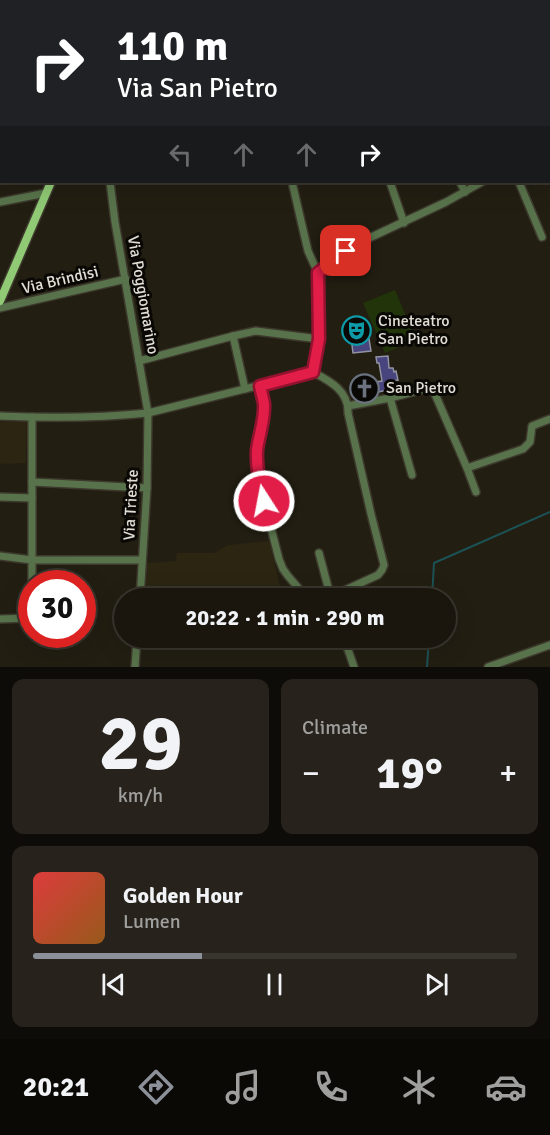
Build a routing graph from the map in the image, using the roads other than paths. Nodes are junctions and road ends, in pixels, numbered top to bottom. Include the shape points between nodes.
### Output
1 (51, 183) edge
2 (110, 183) edge
3 (292, 183) edge
4 (390, 183) edge
5 (460, 183) edge
6 (480, 183) edge
7 (519, 183) edge
8 (465, 192) junction
9 (46, 193) junction
10 (0, 202) edge
11 (404, 223) junction
12 (542, 237) dead end
13 (318, 273) junction
14 (126, 279) junction
15 (0, 301) edge
16 (0, 308) edge
17 (233, 336) junction
18 (319, 339) junction
19 (139, 361) junction
20 (313, 372) junction
21 (260, 386) junction
22 (245, 389) junction
23 (390, 398) junction
24 (348, 406) junction
25 (148, 413) junction
26 (0, 416) edge
27 (32, 417) junction
28 (550, 419) edge
29 (467, 468) junction
30 (412, 475) dead end
31 (32, 482) junction
32 (147, 488) junction
33 (476, 492) dead end
34 (0, 497) edge
35 (32, 498) junction
36 (319, 554) dead end
37 (0, 556) edge
38 (32, 560) junction
39 (142, 560) junction
40 (32, 570) edge
41 (141, 588) edge
42 (298, 588) edge
43 (328, 588) edge
44 (351, 588) edge
45 (18, 619) edge
46 (0, 620) edge
47 (550, 645) edge
48 (136, 648) edge
49 (347, 648) edge
50 (135, 667) edge
51 (354, 667) edge
52 (488, 667) edge

1 - 9 main road
2 - 14 street, Via Poggiomarino
3 - 13 street via 308,251
4 - 11 street
5 - 8 street
6 - 8 street
7 - 12 street
8 - 11 street
9 - 10 street
9 - 15 main road
11 - 13 street via 346,251
13 - 18 street
14 - 16 street, Via Brindisi
14 - 19 street, Via Poggiomarino
17 - 18 street via 256,331
17 - 19 street
17 - 22 street
18 - 20 street
19 - 25 street, Via Poggiomarino
20 - 21 street
20 - 24 street via 339,388
21 - 22 street
21 - 42 street via 264,414 257,450 259,482 279,559
22 - 25 street
23 - 24 street
23 - 29 street via 425,389 433,391
23 - 30 street
24 - 44 street via 384,565 378,575
25 - 27 street
25 - 32 street, Via Trieste
26 - 27 street
27 - 31 street
28 - 29 street via 532,426 530,442 523,449
29 - 33 street
31 - 32 street
31 - 35 street
32 - 39 street, Via Trieste
34 - 35 street
35 - 38 street
36 - 43 street
37 - 38 street
38 - 39 street
38 - 40 street
39 - 41 street, Via Trieste
45 - 46 street
47 - 52 street
48 - 50 street
49 - 51 street

